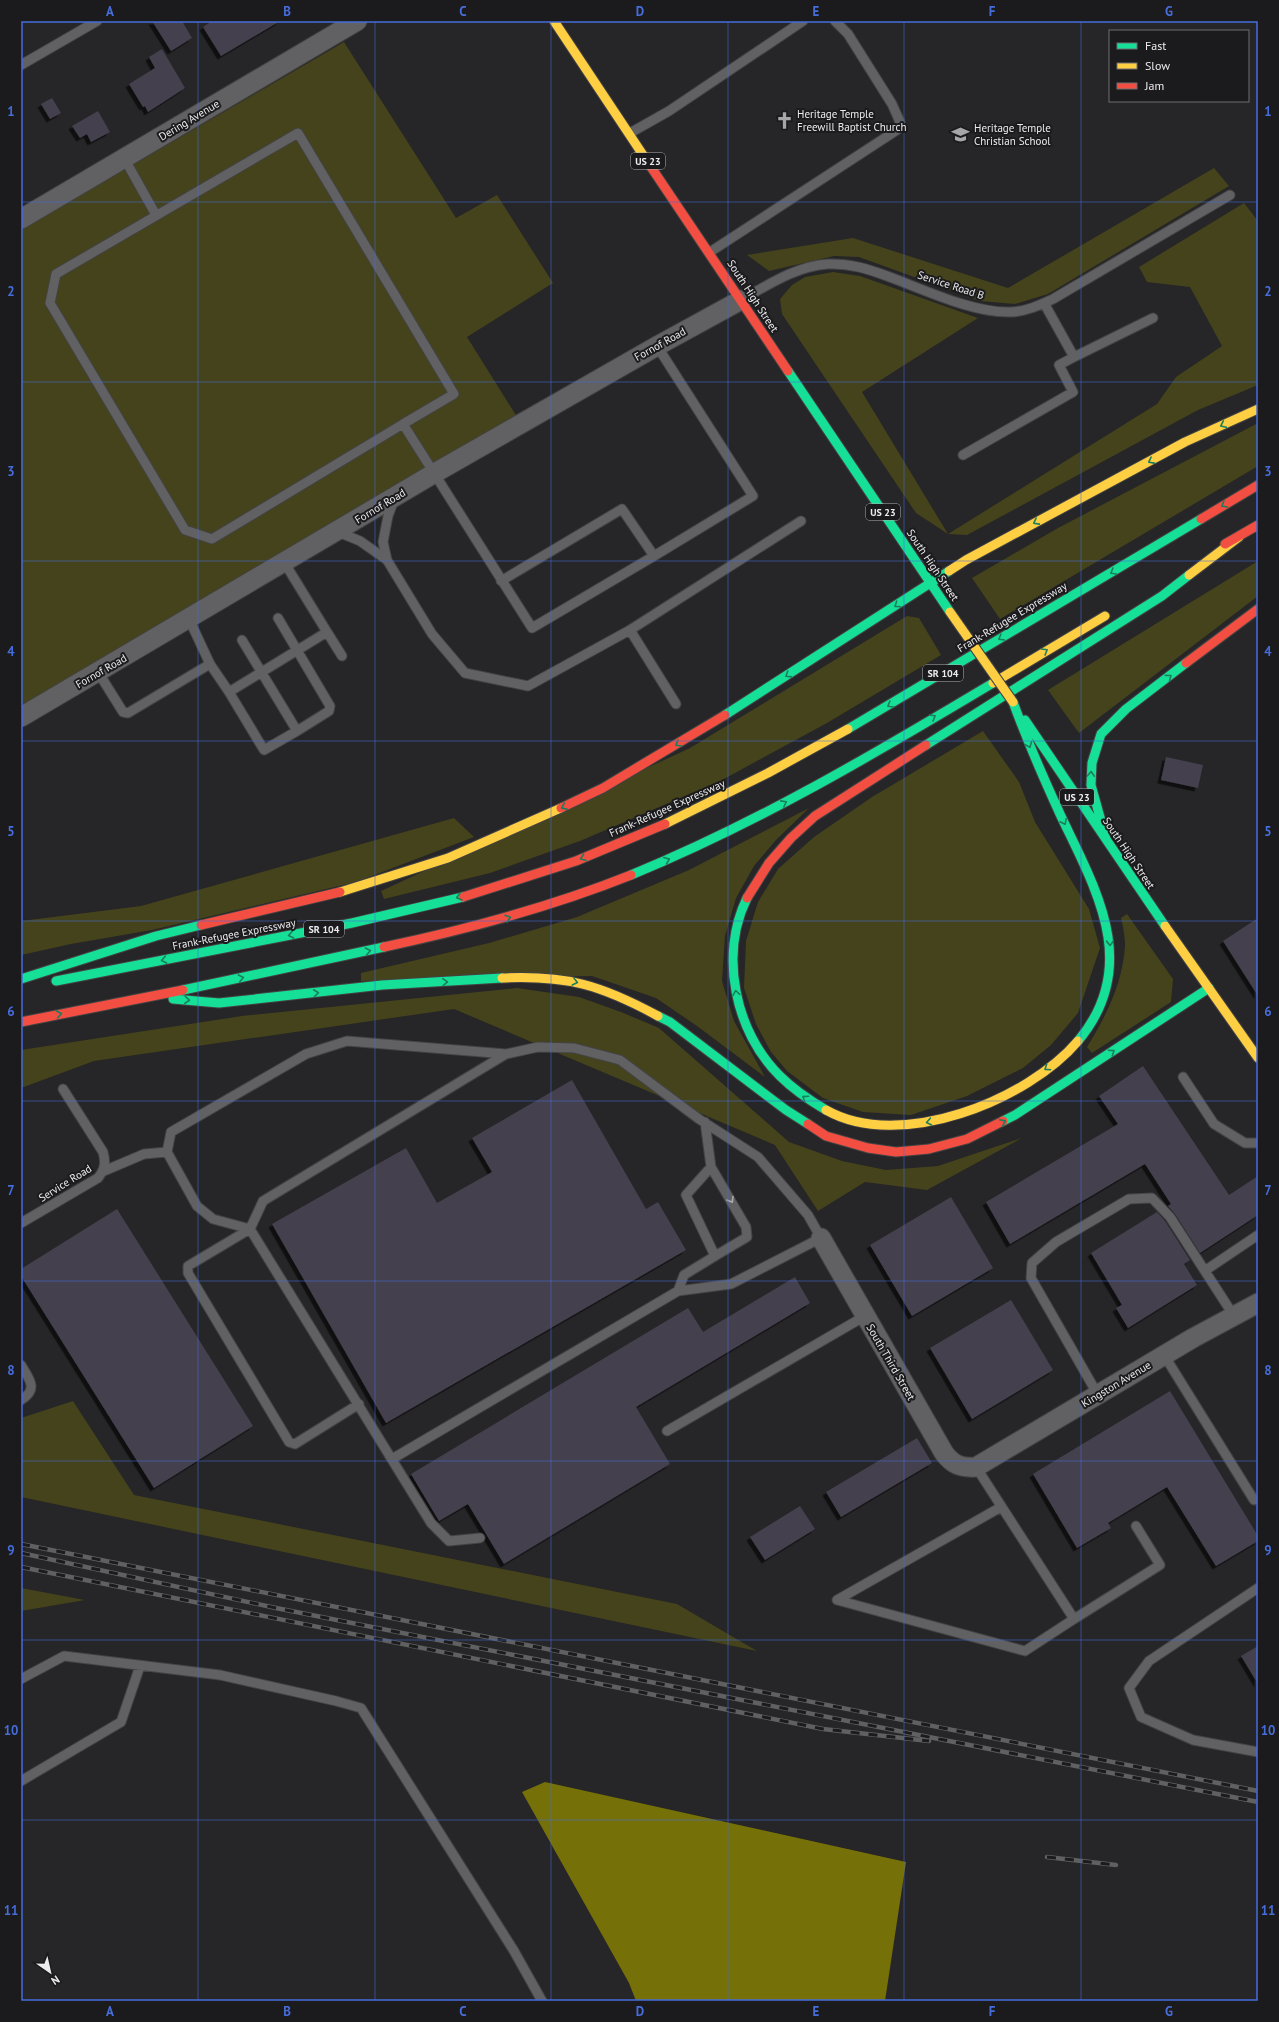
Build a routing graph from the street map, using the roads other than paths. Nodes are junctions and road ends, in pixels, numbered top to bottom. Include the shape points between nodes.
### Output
1 (97, 21) edge
2 (357, 21) edge
3 (803, 21) edge
4 (835, 21) edge
5 (557, 22) edge
6 (21, 65) edge
7 (630, 133) junction
8 (124, 158) junction
9 (1230, 195) dead end
10 (156, 215) junction
11 (21, 219) edge
12 (710, 252) junction
13 (742, 300) junction
14 (1044, 303) junction
15 (1153, 318) dead end
16 (656, 346) junction
17 (1074, 357) junction
18 (1258, 409) edge
19 (403, 424) junction
20 (963, 455) dead end
21 (433, 474) junction
22 (1258, 485) edge
23 (395, 497) junction
24 (801, 521) dead end
25 (1258, 525) edge
26 (337, 531) junction
27 (1239, 537) junction
28 (654, 556) junction
29 (387, 560) junction
30 (284, 562) junction
31 (1171, 576) dead end
32 (501, 581) junction
33 (930, 584) junction
34 (1258, 609) edge
35 (1111, 612) dead end
36 (278, 618) dead end
37 (189, 619) junction
38 (630, 630) junction
39 (327, 632) junction
40 (242, 640) dead end
41 (298, 650) junction
42 (342, 656) dead end
43 (210, 664) junction
44 (98, 672) junction
45 (261, 672) junction
46 (229, 692) junction
47 (1012, 702) junction
48 (676, 704) dead end
49 (21, 717) edge
50 (297, 731) junction
51 (1106, 839) junction
52 (21, 979) edge
53 (21, 988) edge
54 (1209, 988) junction
55 (148, 997) junction
56 (21, 1022) edge
57 (506, 1054) junction
58 (1258, 1058) edge
59 (1183, 1077) dead end
60 (63, 1089) dead end
61 (705, 1122) junction
62 (1258, 1143) edge
63 (167, 1152) junction
64 (711, 1167) junction
65 (104, 1171) junction
66 (21, 1223) edge
67 (250, 1229) junction
68 (1258, 1235) edge
69 (821, 1238) junction
70 (715, 1256) junction
71 (1206, 1270) junction
72 (678, 1291) junction
73 (1258, 1303) edge
74 (865, 1316) junction
75 (1234, 1316) junction
76 (1164, 1355) junction
77 (21, 1365) edge
78 (1098, 1395) junction
79 (21, 1400) edge
80 (359, 1404) junction
81 (668, 1431) dead end
82 (392, 1459) junction
83 (976, 1467) junction
84 (1254, 1500) dead end
85 (1001, 1506) junction
86 (1136, 1526) dead end
87 (480, 1538) dead end
88 (1258, 1588) edge
89 (1074, 1619) junction
90 (140, 1666) junction
91 (21, 1679) edge
92 (1258, 1752) edge
93 (21, 1781) edge
94 (542, 2001) edge

1 - 6 lane
2 - 8 street, Dering Avenue
3 - 7 lane via 669,111
4 - 12 lane via 848,34 892,104 900,122 897,130
5 - 7 main road, South High Street / US 23
7 - 12 main road, South High Street / US 23
8 - 10 lane
8 - 11 street, Dering Avenue
9 - 14 lane, Service Road B
10 - 19 lane via 298,132 454,394
10 - 19 lane via 56,274 50,303 185,530 212,539
12 - 13 main road, South High Street / US 23
13 - 14 lane, Service Road B via 791,273 827,264 845,264 989,310 1010,312
13 - 16 street, Fornof Road
13 - 33 main road, South High Street / US 23
14 - 17 lane
15 - 17 lane
16 - 21 street, Fornof Road
16 - 28 lane via 753,496
17 - 20 lane via 1059,365 1073,392
18 -> 33 main road via 1178,446 966,560
19 - 21 lane
21 - 23 street, Fornof Road
21 - 32 lane
22 -> 53 main road, Frank-Refugee Expressway / SR 104 via 875,714 786,764 694,812 580,860 498,887 364,921
23 - 26 street, Fornof Road
23 - 29 lane via 383,542
24 - 38 lane
25 - 27 main road
26 - 29 lane via 360,541
26 - 30 street, Fornof Road
27 - 31 main road
47 -> 27 main road via 1105,913 1110,936 1110,966 1105,993 1091,1022 1062,1059 1022,1086 955,1115 914,1125 892,1126 836,1115 818,1107 786,1085 772,1070 748,1031 736,997 733,971 737,922 746,899 775,854 816,816 1162,596
28 - 32 lane via 622,509
28 - 32 lane via 532,628
29 - 38 lane via 432,634 465,673 528,686
30 - 37 street, Fornof Road
30 - 39 lane
33 - 47 main road, South High Street / US 23, bridge
33 -> 52 main road via 676,746 603,788 488,842 356,888 156,936
51 -> 34 main road via 1091,785 1092,763 1101,734 1126,709
55 -> 35 main road, SR 104 via 494,922 563,901 632,875 712,840 788,801
36 - 41 lane
37 - 43 lane
37 - 44 street, Fornof Road
38 - 48 lane
39 - 41 lane
39 - 42 lane
40 - 45 lane
41 - 45 lane
41 - 50 lane via 330,706 329,711
43 - 44 lane via 128,713 123,712
43 - 46 lane
44 - 49 street, Fornof Road
45 - 46 lane
45 - 50 lane
46 - 50 lane via 264,750
47 - 51 main road, South High Street / US 23
51 - 54 main road, South High Street / US 23
55 -> 54 main road via 219,1003 382,985 529,977 562,979 604,989 670,1022 786,1110 826,1136 868,1148 896,1152 929,1149 968,1139 1015,1115
54 - 58 main road, South High Street / US 23
56 -> 55 main road, SR 104
57 - 61 lane via 538,1047 574,1048 620,1060
57 - 63 lane via 347,1041 306,1054 171,1132
57 - 67 lane via 263,1201
59 - 62 lane via 1214,1124 1245,1143
60 - 65 lane, Service Road via 103,1152 106,1161
61 - 64 lane
61 - 69 lane via 758,1157 808,1215
63 - 65 lane via 144,1154
63 - 67 lane via 197,1206 213,1219
64 - 70 lane via 686,1195
64 -> 70 lane via 746,1227 747,1237
65 - 66 lane, Service Road via 98,1178
67 - 80 lane
67 - 80 lane via 188,1266 188,1273 289,1442 295,1444
68 - 71 lane
69 - 72 lane via 731,1284
69 - 74 street, South Third Street
70 - 72 lane via 684,1275
71 - 75 lane
71 - 78 lane via 1170,1217 1152,1198 1129,1199 1056,1242 1032,1263 1031,1278
72 - 82 lane
73 - 75 street, Kingston Avenue
74 - 81 lane
74 - 83 street, South Third Street via 944,1453 952,1463 963,1468
75 - 76 street, Kingston Avenue
76 - 78 street, Kingston Avenue
76 - 84 lane
77 - 79 lane via 31,1381 27,1397
78 - 83 street, Kingston Avenue
80 - 82 lane
82 - 87 lane via 431,1523 450,1541
83 - 85 lane
85 - 89 lane
85 - 89 lane via 837,1600 1025,1651
86 - 89 lane via 1160,1565
88 - 92 lane via 1149,1661 1129,1688 1141,1717 1193,1740
90 - 91 lane via 64,1656
90 - 93 lane via 121,1722
90 - 94 lane via 220,1675 336,1700 361,1708 514,1950

